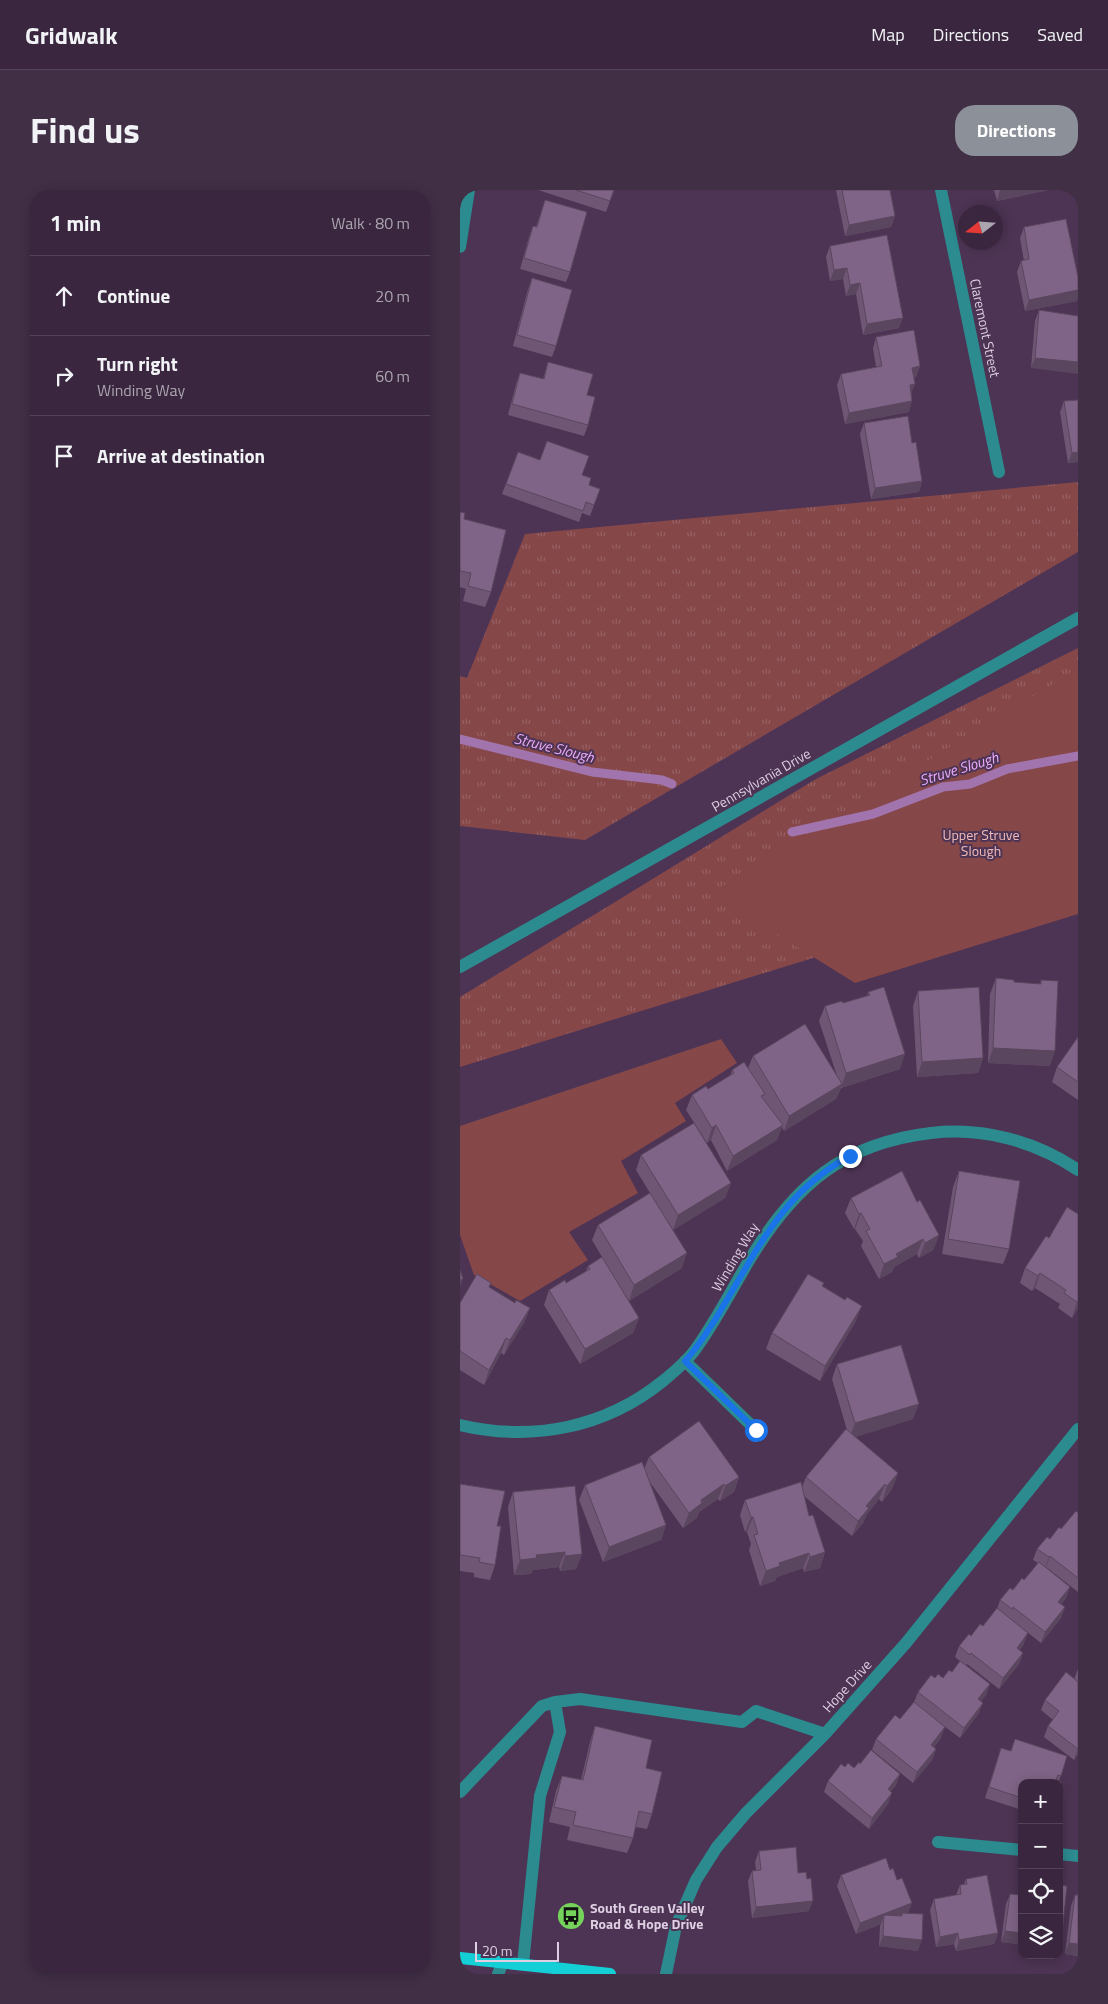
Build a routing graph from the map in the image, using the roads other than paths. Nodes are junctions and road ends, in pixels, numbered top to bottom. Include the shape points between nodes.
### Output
1 (469, 190) edge
2 (941, 190) edge
3 (460, 247) edge
4 (999, 472) dead end
5 (1078, 618) edge
6 (460, 967) edge
7 (1078, 1170) edge
8 (685, 1361) junction
9 (460, 1425) edge
10 (1078, 1429) edge
11 (756, 1430) dead end
12 (554, 1702) junction
13 (825, 1734) junction
14 (460, 1792) edge
15 (938, 1842) dead end
16 (1018, 1850) edge
17 (1063, 1854) edge
18 (1078, 1856) edge
19 (460, 1958) edge
20 (523, 1964) junction
21 (500, 1968) edge
22 (550, 1970) edge
23 (610, 1974) edge
24 (666, 1974) edge

1 - 3 street
2 - 4 street, Claremont Street
5 - 6 street, Pennsylvania Drive
7 - 8 street, Winding Way via 1029,1144 969,1132 890,1140 850,1156 802,1189 786,1207 703,1339
8 - 9 street, Winding Way via 653,1389 592,1421 530,1433
8 - 11 street
10 - 13 street, Hope Drive via 906,1643
12 - 13 street via 580,1699 742,1722 756,1711
12 - 14 street via 542,1706
12 - 20 street via 560,1732 540,1796
13 - 24 street, Hope Drive via 746,1813 709,1859 676,1926
15 - 16 street
17 - 18 street
19 - 21 main road
20 - 21 main road
20 - 22 main road
22 - 23 main road

